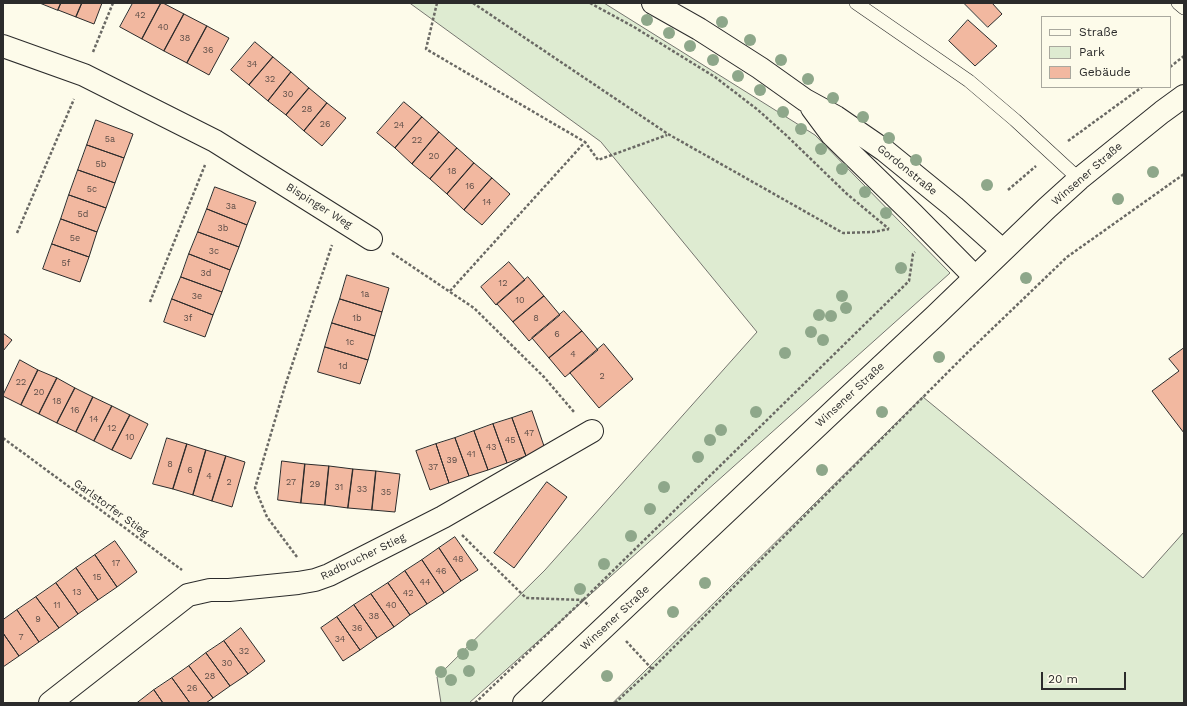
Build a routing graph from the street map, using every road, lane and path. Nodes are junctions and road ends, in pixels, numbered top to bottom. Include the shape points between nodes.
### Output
1 (113, 3) edge
2 (437, 3) edge
3 (472, 3) edge
4 (590, 3) edge
5 (653, 3) edge
6 (856, 3) edge
7 (1178, 3) edge
8 (1184, 8) edge
9 (3, 46) edge
10 (1184, 56) edge
11 (1171, 65) edge
12 (84, 75) junction
13 (1141, 88) edge
14 (1184, 96) edge
15 (805, 100) junction
16 (668, 134) junction
17 (215, 141) junction
18 (585, 142) junction
19 (1051, 153) junction
20 (1184, 174) edge
21 (1079, 178) junction
22 (1008, 190) dead end
23 (340, 220) junction
24 (17, 234) dead end
25 (371, 239) joint
26 (1002, 250) junction
27 (913, 254) dead end
28 (975, 277) junction
29 (450, 291) junction
30 (150, 302) dead end
31 (592, 432) joint
32 (3, 438) edge
33 (443, 517) junction
34 (315, 580) junction
35 (210, 590) junction
36 (583, 600) junction
37 (609, 623) junction
38 (652, 669) junction
39 (50, 703) edge
40 (475, 703) edge
41 (524, 703) edge
42 (614, 703) edge

1 - 12 path
2 - 18 path via 426,49
3 - 16 path
4 - 16 path via 634,27 715,78 758,110 847,194 889,229 843,233
5 - 15 street, Gordonstraße via 748,60
6 - 19 lane via 969,81
7 - 8 lane
9 - 12 street, Bispinger Weg
10 - 11 path
12 - 17 street, Bispinger Weg
12 - 24 path
13 - 19 path
14 - 21 street, Winsener Straße
15 - 26 street, Gordonstraße via 836,117 884,150
15 - 28 street, Gordonstraße via 832,135
16 - 18 path via 598,160
17 - 23 street, Bispinger Weg
17 - 30 path
18 - 29 path
19 - 21 lane
19 - 22 path
20 - 38 path via 1067,257 961,358
21 - 26 street, Winsener Straße
23 - 25 street, Bispinger Weg
23 - 34 path via 285,386 255,488 267,517
25 - 29 path
26 - 28 street, Winsener Straße
27 - 36 path via 908,281
28 - 37 street, Winsener Straße
29 - 31 path via 474,308 544,377
31 - 33 street, Radbrucher Stieg
32 - 35 path, Garlstorfer Stieg
33 - 34 street, Radbrucher Stieg
33 - 36 path via 526,598
34 - 35 street, Radbrucher Stieg
35 - 39 street, Radbrucher Stieg via 188,596
36 - 40 path
37 - 38 path
37 - 41 street, Winsener Straße
38 - 42 path

